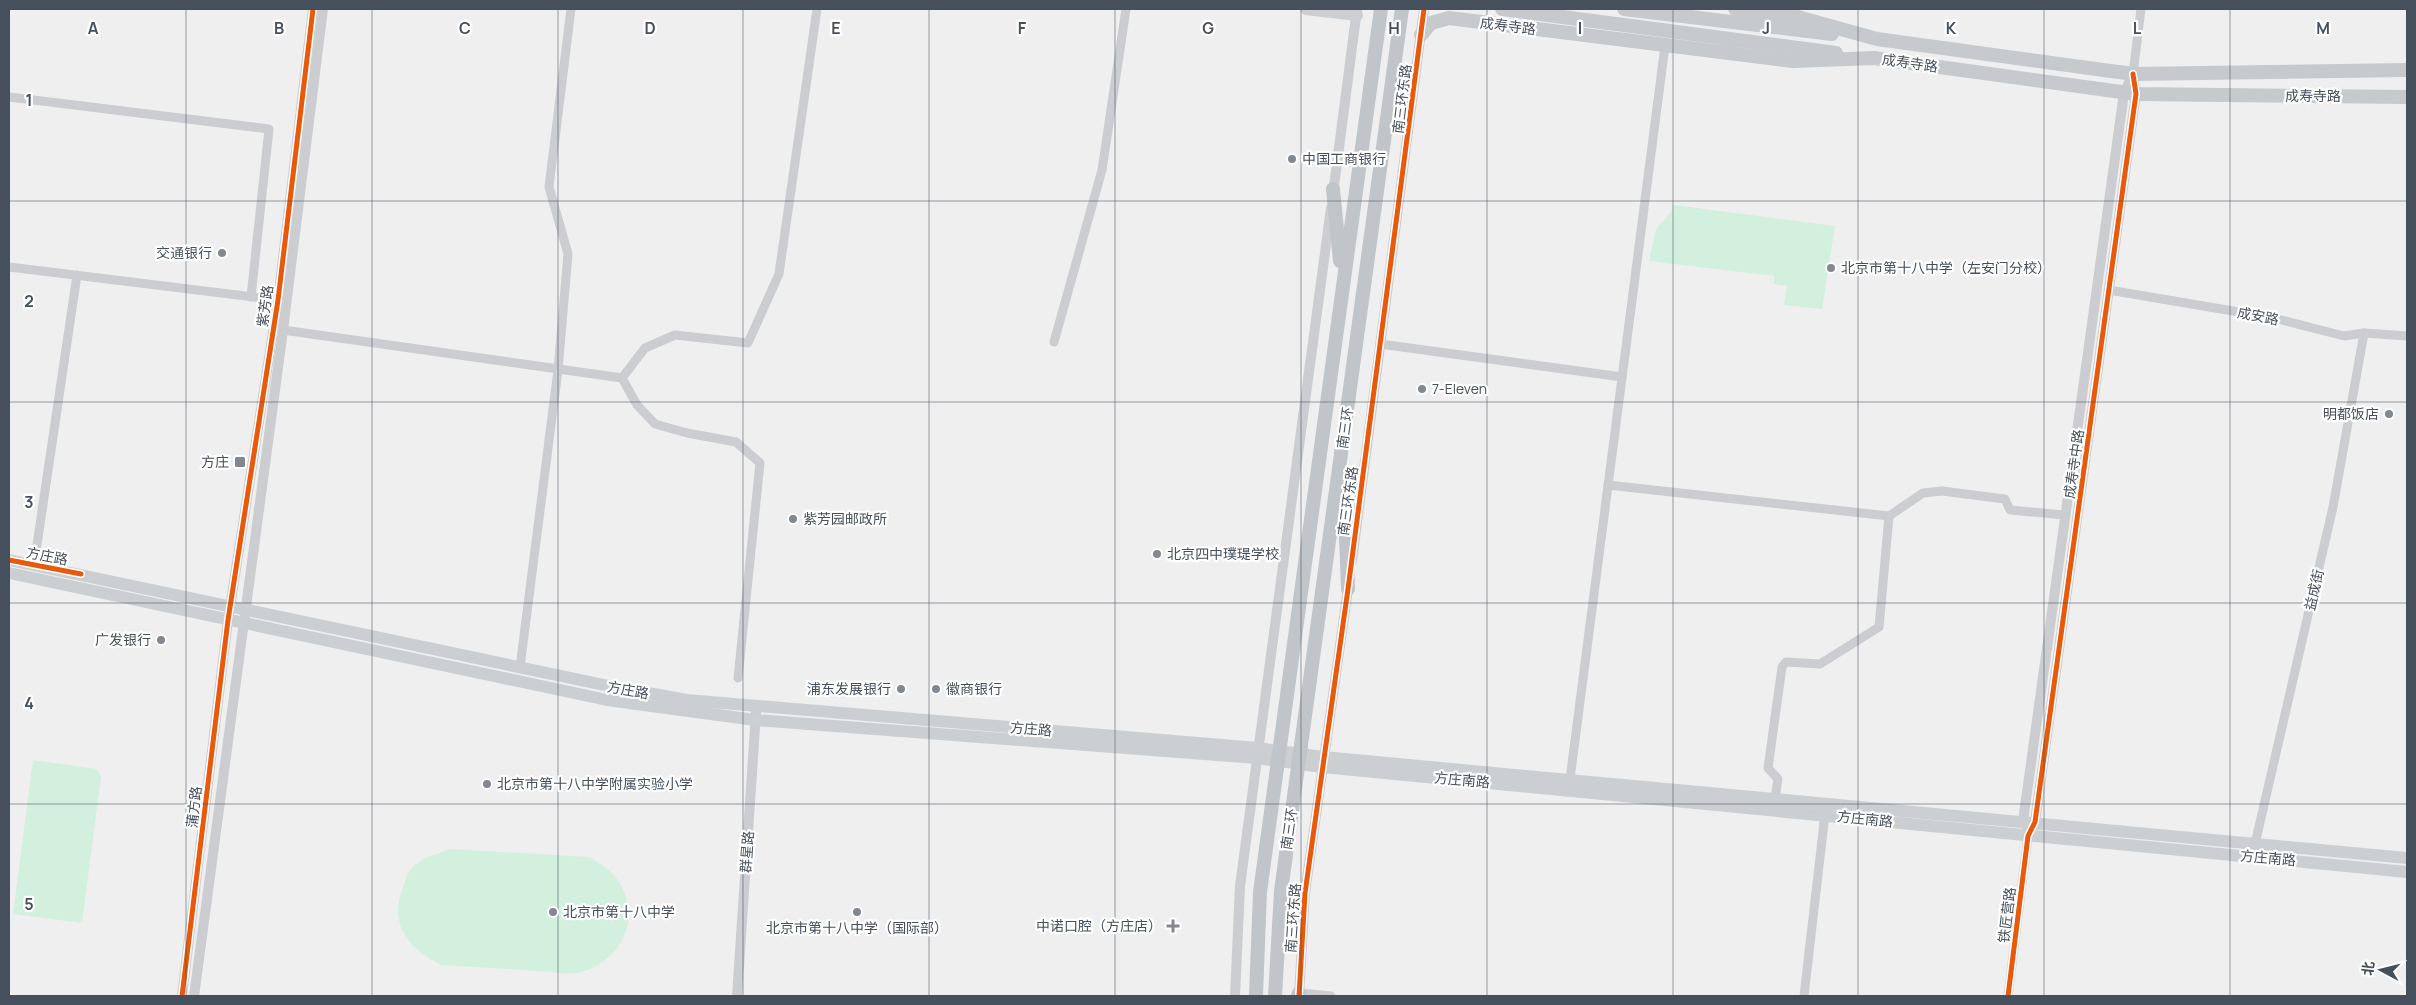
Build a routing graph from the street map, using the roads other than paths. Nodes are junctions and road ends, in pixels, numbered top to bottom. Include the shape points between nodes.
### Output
1 (313, 9) edge
2 (323, 9) edge
3 (571, 9) edge
4 (817, 9) edge
5 (1126, 9) edge
6 (1306, 9) edge
7 (1381, 9) edge
8 (1402, 9) edge
9 (1424, 9) edge
10 (1502, 9) edge
11 (1528, 9) edge
12 (1624, 9) edge
13 (1735, 9) edge
14 (2141, 9) edge
15 (1357, 12) edge
16 (1546, 30) junction
17 (1421, 35) junction
18 (1877, 39) junction
19 (1665, 46) junction
20 (1874, 58) junction
21 (2407, 70) edge
22 (2133, 74) junction
23 (2130, 94) junction
24 (9, 96) edge
25 (2407, 97) edge
26 (1333, 190) junction
27 (9, 267) edge
28 (77, 275) junction
29 (1342, 284) junction
30 (2109, 290) junction
31 (251, 297) junction
32 (278, 300) junction
33 (283, 330) junction
34 (2364, 333) junction
35 (2407, 336) edge
36 (1054, 342) dead end
37 (1380, 344) junction
38 (558, 370) junction
39 (1622, 377) junction
40 (622, 378) junction
41 (1342, 446) junction
42 (1608, 485) junction
43 (2065, 515) junction
44 (1889, 516) junction
45 (9, 560) edge
46 (34, 565) junction
47 (9, 573) edge
48 (1348, 589) junction
49 (230, 606) junction
50 (245, 609) junction
51 (228, 620) junction
52 (243, 623) junction
53 (520, 667) junction
54 (738, 678) dead end
55 (757, 707) junction
56 (755, 720) junction
57 (1257, 753) junction
58 (1322, 762) junction
59 (1570, 779) junction
60 (1775, 798) junction
61 (1825, 814) junction
62 (2029, 822) junction
63 (2028, 836) junction
64 (2256, 844) junction
65 (2407, 858) edge
66 (2407, 872) edge
67 (1299, 995) edge
68 (182, 996) edge
69 (194, 996) edge
70 (737, 996) edge
71 (1235, 996) edge
72 (1256, 996) edge
73 (1275, 996) edge
74 (1331, 996) edge
75 (1804, 996) edge
76 (2008, 996) edge

1 - 32 street, 紫芳路
2 - 33 street, 紫芳路
3 - 38 street via 549,187 568,254
4 - 40 street via 779,274 748,343 675,336 645,348
5 - 36 street via 1102,170
6 - 15 main road
7 - 29 highway, 南三环
8 - 41 highway, 南三环
9 - 17 street, 南三环东路
10 - 20 main road
11 - 16 main road via 1532,21
12 - 18 main road
13 - 18 main road, 成寿寺路 via 1794,16
14 - 22 street
15 - 26 street
16 - 17 main road, 成寿寺路 via 1450,18 1431,23
16 - 19 main road, 成寿寺路
17 - 37 street, 南三环东路
18 - 22 main road, 成寿寺路
19 - 20 main road, 成寿寺路 via 1793,61
19 - 39 street
20 - 23 main road, 成寿寺路
21 - 22 main road, 成寿寺路
22 - 23 street, 成寿寺中路
23 - 25 main road, 成寿寺路
23 - 30 street, 成寿寺中路
23 - 43 street, 成寿寺中路
24 - 31 street via 269,129
26 - 29 highway
26 - 57 street via 1305,418
27 - 28 street
28 - 31 street
28 - 46 street
29 - 72 highway, 南三环 via 1260,892
30 - 34 street, 成安路 via 2274,318 2344,336
30 - 62 street, 成寿寺中路
31 - 32 street
32 - 49 street, 紫芳路
33 - 38 street
33 - 50 street, 紫芳路
34 - 35 street, 成安路
34 - 64 street, 益成街 via 2333,507
37 - 39 street
37 - 48 street, 南三环东路
38 - 40 street
38 - 53 street
39 - 42 street
40 - 54 street via 637,405 656,424 736,442 760,463
41 - 48 highway
41 - 73 highway, 南三环 via 1281,891
42 - 44 street
42 - 59 street
43 - 44 street via 2010,510 2005,499 1942,491 1923,493
43 - 62 street, 成寿寺中路
44 - 60 street via 1879,627 1820,664 1786,662 1782,667 1768,768 1778,779
45 - 46 main road, 方庄路
46 - 49 main road, 方庄路
47 - 51 main road, 方庄路
48 - 58 street, 南三环东路
49 - 50 main road, 方庄路
49 - 51 street, 紫芳路
50 - 52 street, 紫芳路
50 - 53 main road, 方庄路
51 - 52 main road, 方庄路
51 - 68 street, 蒲方路
52 - 56 main road, 方庄路 via 607,700
52 - 69 street, 蒲方路
53 - 55 main road, 方庄路 via 687,700
55 - 56 street, 群星路
55 - 57 main road, 方庄路
56 - 57 main road, 方庄路
56 - 70 street, 群星路
57 - 58 main road
57 - 71 street via 1240,886
58 - 59 main road, 方庄南路
58 - 61 main road, 方庄南路
58 - 67 street, 南三环东路 via 1305,893
59 - 60 main road, 方庄南路
60 - 62 main road, 方庄南路
61 - 63 main road, 方庄南路
61 - 75 street
62 - 63 street, 成寿寺中路
62 - 64 main road, 方庄南路
63 - 66 main road, 方庄南路
63 - 76 street, 铁匠营路
64 - 65 main road, 方庄南路
67 - 74 street

